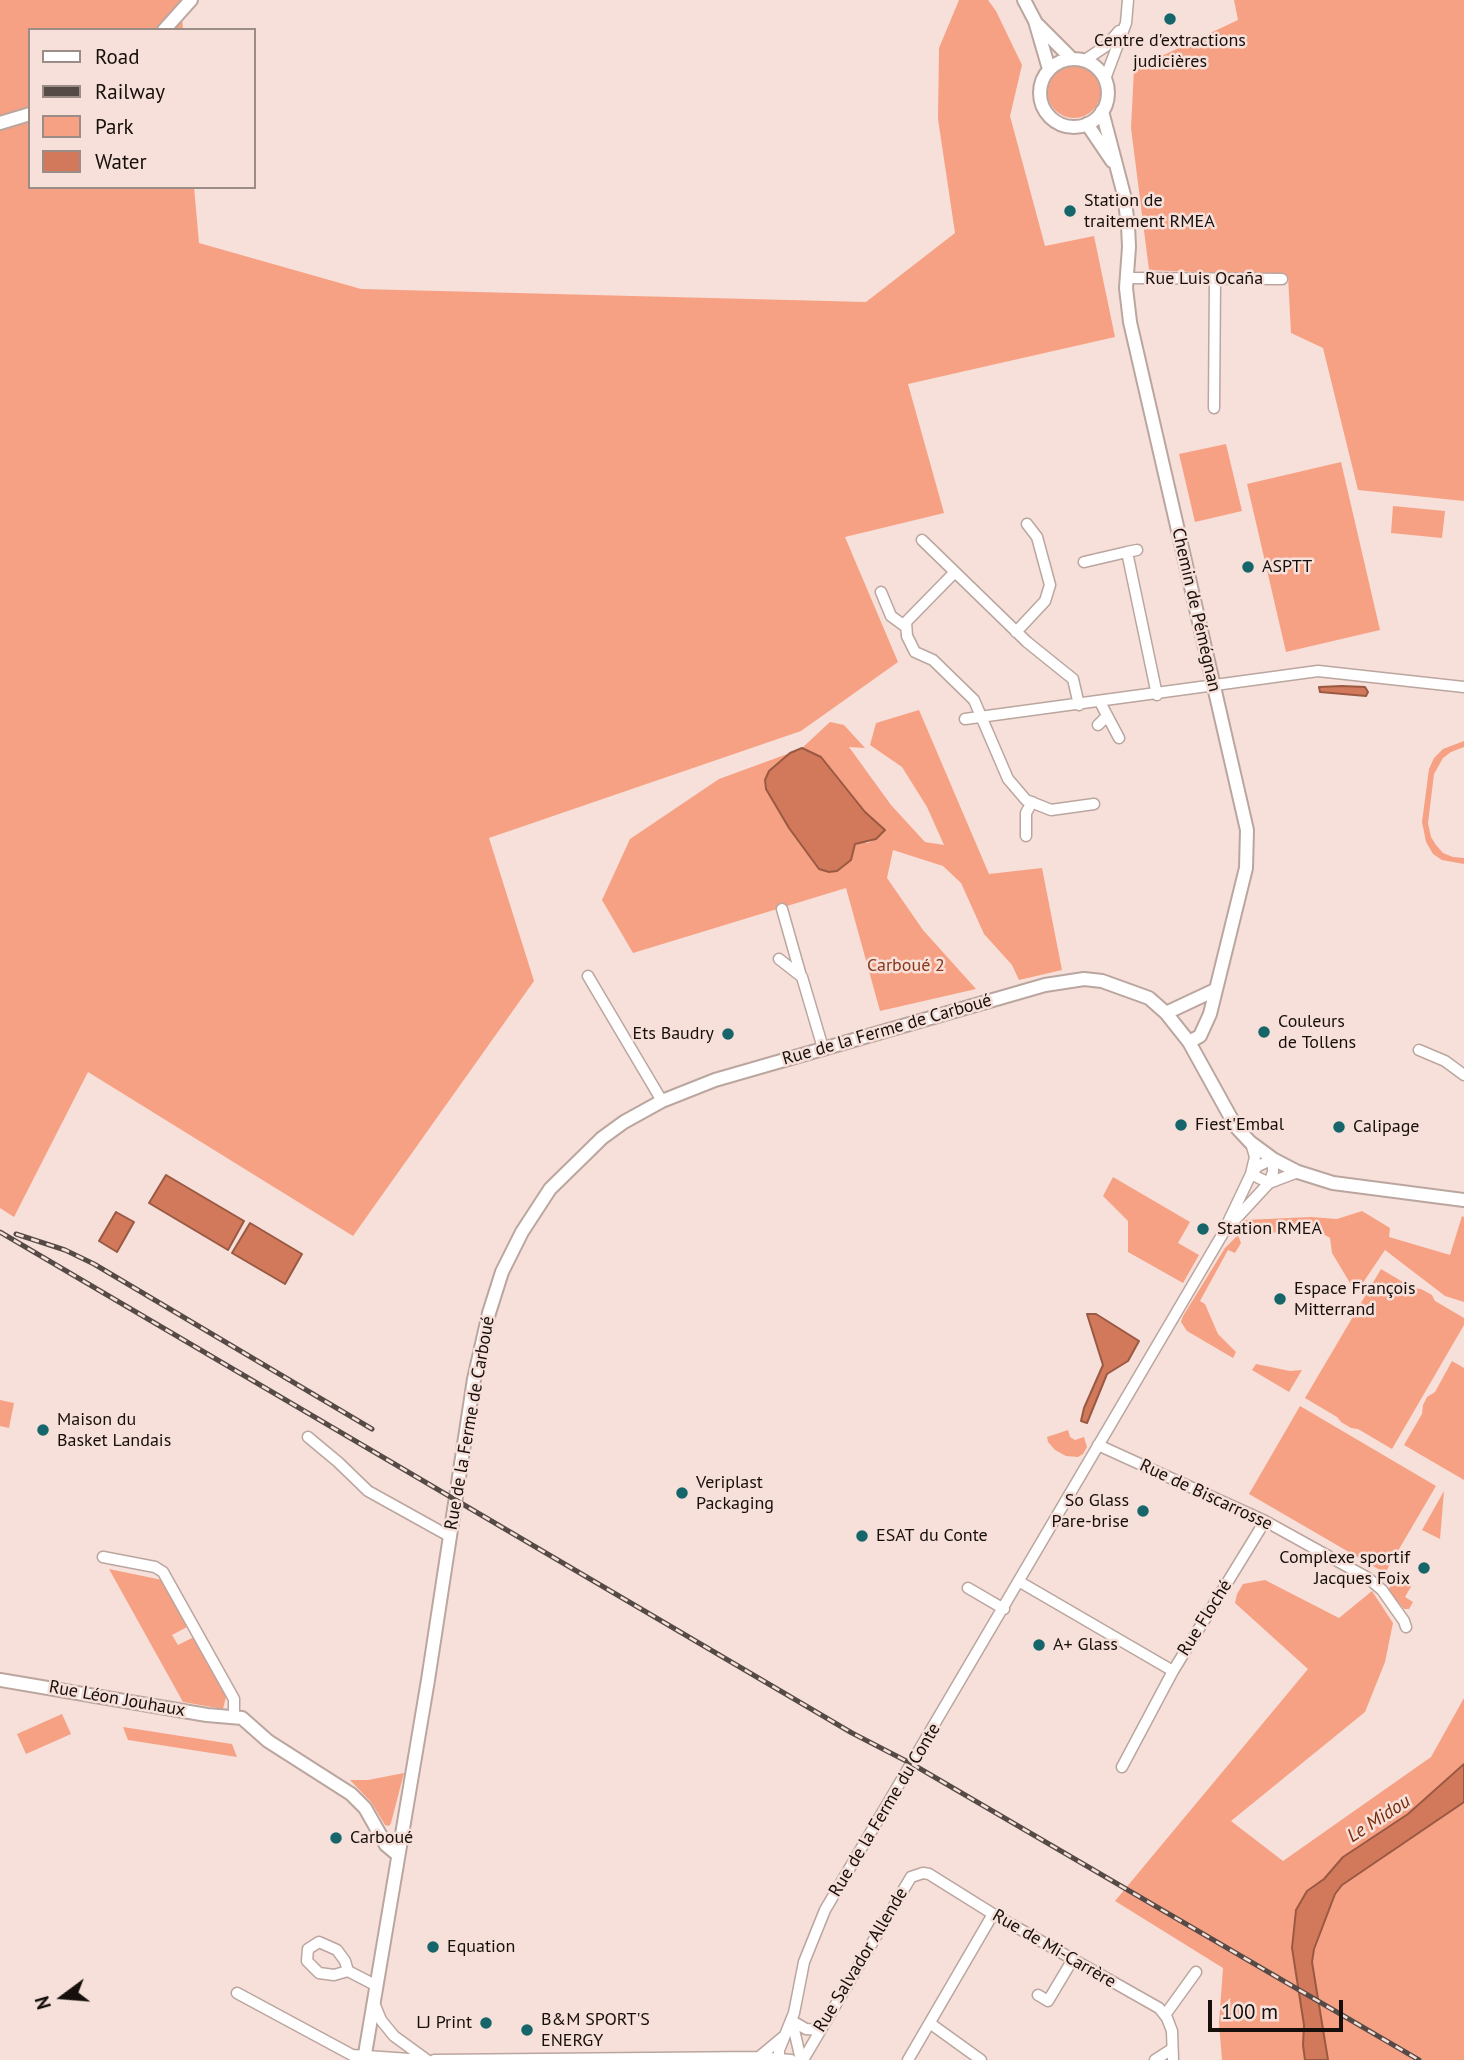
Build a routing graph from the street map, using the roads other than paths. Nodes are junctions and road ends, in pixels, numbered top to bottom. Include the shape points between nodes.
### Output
1 (191, 0) edge
2 (1024, 0) edge
3 (1128, 0) edge
4 (1035, 21) junction
5 (1126, 23) junction
6 (166, 28) edge
7 (1071, 58) junction
8 (1085, 60) junction
9 (1049, 69) junction
10 (1105, 79) junction
11 (1102, 111) junction
12 (28, 115) edge
13 (0, 123) edge
14 (1087, 124) junction
15 (1117, 168) junction
16 (1127, 278) junction
17 (1214, 279) junction
18 (1282, 279) dead end
19 (1214, 408) dead end
20 (1027, 524) dead end
21 (922, 540) dead end
22 (1084, 562) dead end
23 (954, 573) junction
24 (881, 592) dead end
25 (906, 627) junction
26 (1016, 632) junction
27 (1213, 685) junction
28 (1464, 687) edge
29 (1157, 695) junction
30 (1100, 702) junction
31 (1079, 705) junction
32 (982, 716) junction
33 (1106, 717) junction
34 (965, 719) dead end
35 (1098, 725) dead end
36 (1119, 737) dead end
37 (1032, 803) junction
38 (1094, 804) dead end
39 (1026, 836) dead end
40 (782, 909) dead end
41 (779, 959) dead end
42 (588, 976) dead end
43 (802, 977) junction
44 (1215, 990) junction
45 (1166, 1013) junction
46 (1189, 1042) junction
47 (823, 1048) junction
48 (1419, 1050) dead end
49 (1464, 1075) edge
50 (662, 1101) junction
51 (1250, 1142) junction
52 (1273, 1159) junction
53 (1298, 1172) junction
54 (1251, 1174) junction
55 (1269, 1183) junction
56 (1464, 1200) edge
57 (1225, 1230) junction
58 (308, 1437) dead end
59 (1098, 1445) junction
60 (1265, 1521) junction
61 (449, 1536) junction
62 (103, 1557) dead end
63 (1020, 1582) junction
64 (968, 1588) dead end
65 (1004, 1609) junction
66 (1406, 1627) dead end
67 (1173, 1671) junction
68 (0, 1680) edge
69 (234, 1699) junction
70 (234, 1716) junction
71 (247, 1721) junction
72 (1122, 1767) dead end
73 (378, 1831) junction
74 (401, 1838) junction
75 (398, 1855) junction
76 (929, 1874) joint
77 (993, 1914) junction
78 (1073, 1959) junction
79 (348, 1971) dead end
80 (1196, 1972) dead end
81 (377, 1986) junction
82 (237, 1993) dead end
83 (1038, 1995) dead end
84 (374, 2002) junction
85 (1165, 2015) junction
86 (791, 2021) junction
87 (931, 2024) junction
88 (820, 2030) junction
89 (786, 2034) junction
90 (1173, 2054) edge
91 (759, 2057) junction
92 (365, 2059) edge
93 (497, 2059) edge
94 (662, 2059) edge
95 (780, 2059) edge
96 (426, 2060) edge
97 (434, 2060) edge
98 (790, 2060) edge
99 (802, 2060) edge
100 (908, 2060) edge
101 (981, 2060) edge
102 (1155, 2060) edge

1 - 6 street
2 - 4 street
3 - 5 street
4 - 7 street
4 - 9 street
5 - 8 street via 1106,46
5 - 10 street
7 - 8 street
7 - 9 street
8 - 10 street
9 - 14 street via 1040,92 1049,116 1067,126
10 - 11 street via 1107,100
11 - 14 street
11 - 15 street, Chemin de Pémégnan
12 - 13 street
14 - 15 street, Chemin de Pémégnan
15 - 16 street, Chemin de Pémégnan via 1128,225
16 - 17 street, Rue Luis Ocaña
16 - 27 street, Chemin de Pémégnan via 1130,322
17 - 18 street, Rue Luis Ocaña
17 - 19 street
20 - 26 street via 1037,537 1050,585 1045,601
21 - 23 street
22 - 29 street via 1132,551
23 - 25 street
23 - 26 street
24 - 25 street via 891,617
25 - 32 street via 915,652 933,660 974,700
26 - 31 street via 1073,680
27 - 28 street via 1318,671
27 - 29 street
27 - 44 street, Chemin de Pémégnan via 1247,830 1246,869
29 - 30 street
30 - 31 street
30 - 33 street
31 - 32 street
32 - 34 street
32 - 37 street via 1008,779
33 - 35 street
33 - 36 street
37 - 38 street via 1051,810
37 - 39 street via 1026,813
40 - 43 street
41 - 43 street
42 - 50 street
43 - 47 street
44 - 45 street
44 - 46 street, Chemin de Pémégnan via 1206,1025
45 - 46 street, Rue de la Ferme de Carboué
45 - 47 street, Rue de la Ferme de Carboué via 1149,998 1122,986 1064,981
46 - 51 street, Rue de la Ferme de Carboué via 1225,1111
47 - 50 street, Rue de la Ferme de Carboué
48 - 49 street
50 - 61 street, Rue de la Ferme de Carboué via 602,1138 550,1189 502,1272 481,1346
51 - 52 street, Rue de la Ferme de Carboué
51 - 54 street, Rue de la Ferme du Conte via 1255,1157
52 - 53 street
52 - 54 street
52 - 55 street
53 - 55 street, Rue de la Ferme du Conte
53 - 56 street via 1333,1183
54 - 55 street
54 - 57 street, Rue de la Ferme du Conte
55 - 57 street, Rue de la Ferme du Conte
57 - 59 street, Rue de la Ferme du Conte
58 - 61 street via 368,1491
59 - 60 street, Rue de Biscarrosse
59 - 63 street, Rue de la Ferme du Conte
60 - 66 street, Rue de Biscarrosse via 1368,1578 1382,1590
60 - 67 street, Rue Floché
61 - 74 street, Rue de la Ferme de Carboué
62 - 69 street via 163,1572
63 - 65 street, Rue de la Ferme du Conte
63 - 67 street, Rue Floché
64 - 65 street
65 - 86 street, Rue de la Ferme du Conte via 825,1910 804,1962
67 - 72 street
68 - 70 street, Rue Léon Jouhaux
69 - 70 street
69 - 71 street
70 - 71 street, Rue Léon Jouhaux
71 - 73 street via 268,1741 351,1794
73 - 74 street
73 - 75 street
74 - 75 street, Rue de la Ferme de Carboué
75 - 81 street, Rue de la Ferme de Carboué
76 - 77 street, Rue de Mi-Carrère
76 - 88 street, Rue Salvador Allende via 911,1877
77 - 78 street, Rue de Mi-Carrère
77 - 87 street
78 - 83 street via 1048,2001
78 - 85 street, Rue de Mi-Carrère
79 - 81 street
80 - 85 street
81 - 84 street, Rue de la Ferme de Carboué
82 - 92 street
84 - 92 street, Rue de la Ferme de Carboué
84 - 96 street via 394,2036
85 - 90 street via 1172,2031
86 - 88 street
86 - 89 street, Rue de la Ferme du Conte
86 - 99 street, Rue de la Ferme du Conte
87 - 100 street
87 - 101 street
88 - 99 street, Rue Salvador Allende
89 - 91 street, Rue de la Ferme du Conte
89 - 95 street, Rue de la Ferme du Conte
90 - 102 street
91 - 94 street
91 - 95 street
92 - 96 street
93 - 94 street
93 - 97 street
95 - 98 street

